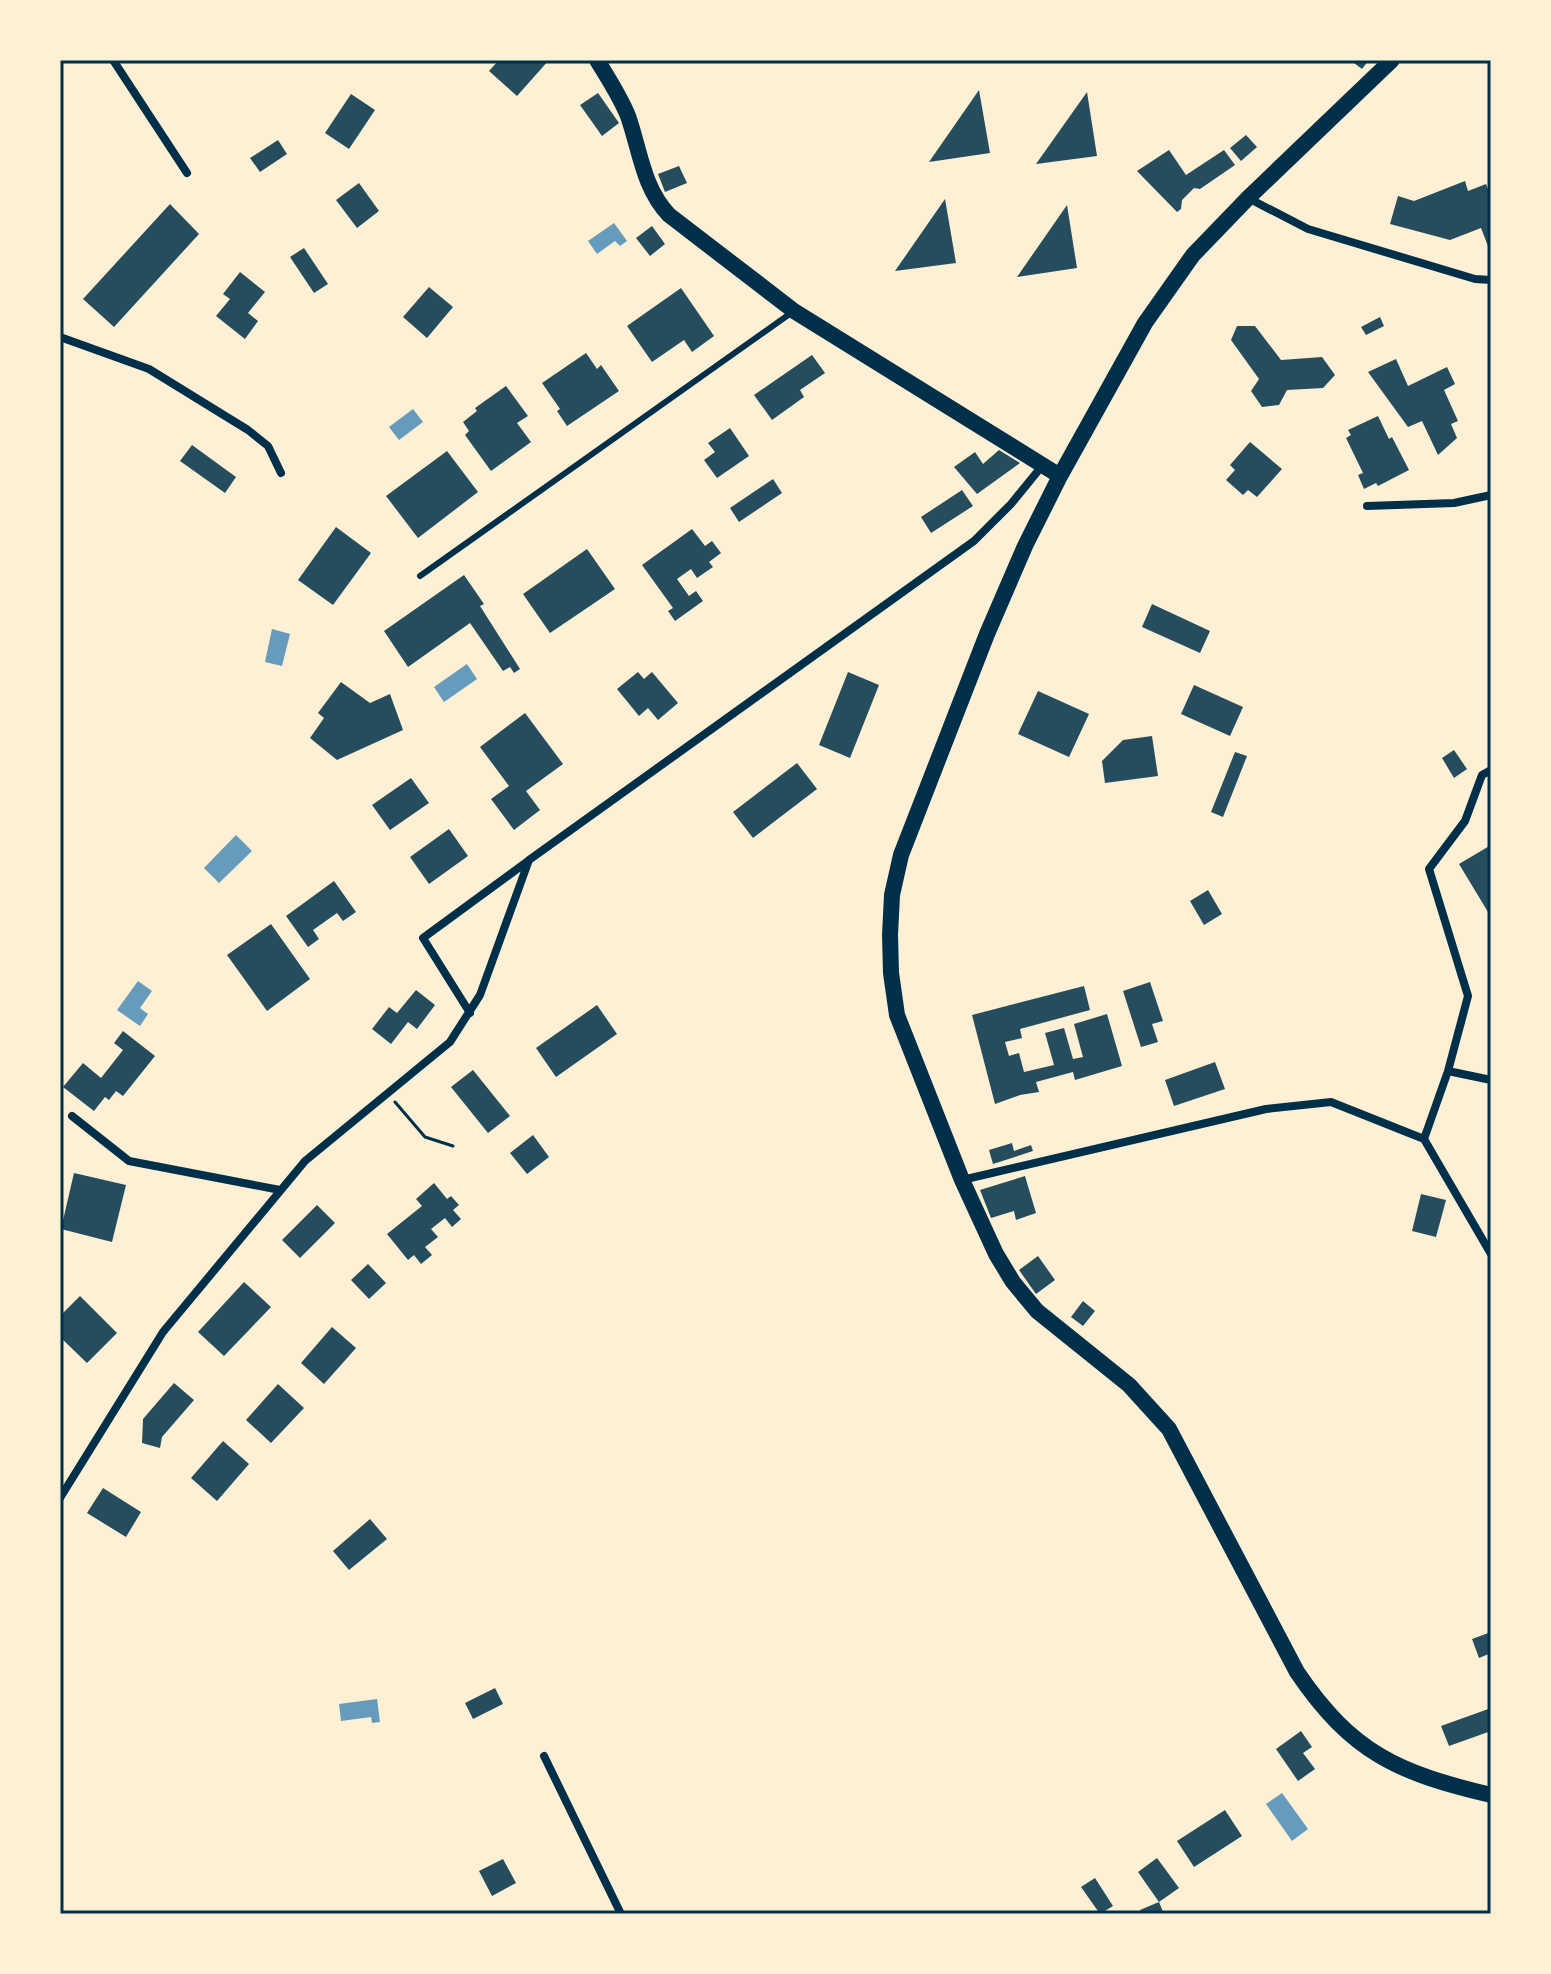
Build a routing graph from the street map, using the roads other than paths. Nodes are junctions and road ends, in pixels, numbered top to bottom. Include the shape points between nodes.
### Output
1 (113, 60) edge
2 (597, 60) edge
3 (1392, 60) edge
4 (187, 173) dead end
5 (1248, 198) junction
6 (1491, 280) edge
7 (794, 311) junction
8 (60, 337) edge
9 (1042, 466) junction
10 (281, 473) dead end
11 (1060, 476) junction
12 (1491, 495) edge
13 (1367, 506) dead end
14 (420, 576) dead end
15 (1491, 770) edge
16 (529, 860) junction
17 (470, 1013) junction
18 (1448, 1071) junction
19 (1491, 1080) edge
20 (72, 1116) dead end
21 (1424, 1139) junction
22 (962, 1180) junction
23 (280, 1190) junction
24 (1491, 1254) edge
25 (60, 1498) edge
26 (544, 1756) dead end
27 (1491, 1795) edge
28 (621, 1914) edge

1 - 4 street
2 - 7 main road via 627,114 657,203
3 - 5 main road
5 - 6 street via 1308,229
5 - 11 main road via 1193,255 1145,323
7 - 9 main road
7 - 14 lane
8 - 10 street via 149,369 248,430 268,446
9 - 11 main road
9 - 16 street via 974,541
11 - 22 main road via 987,634 901,855 892,895 891,973 897,1015
12 - 13 street via 1454,503
15 - 18 street via 1482,775 1465,821 1429,869 1468,996
16 - 17 street
16 - 17 street via 423,938
17 - 23 street via 450,1042 305,1161
18 - 19 street
18 - 21 street
20 - 23 street via 129,1161
21 - 22 street via 1331,1102 1266,1109
21 - 24 street
22 - 27 main road via 996,1254 1037,1311 1129,1385 1169,1429 1297,1672 1323,1710 1344,1731 1405,1770
23 - 25 street via 163,1332
26 - 28 street

